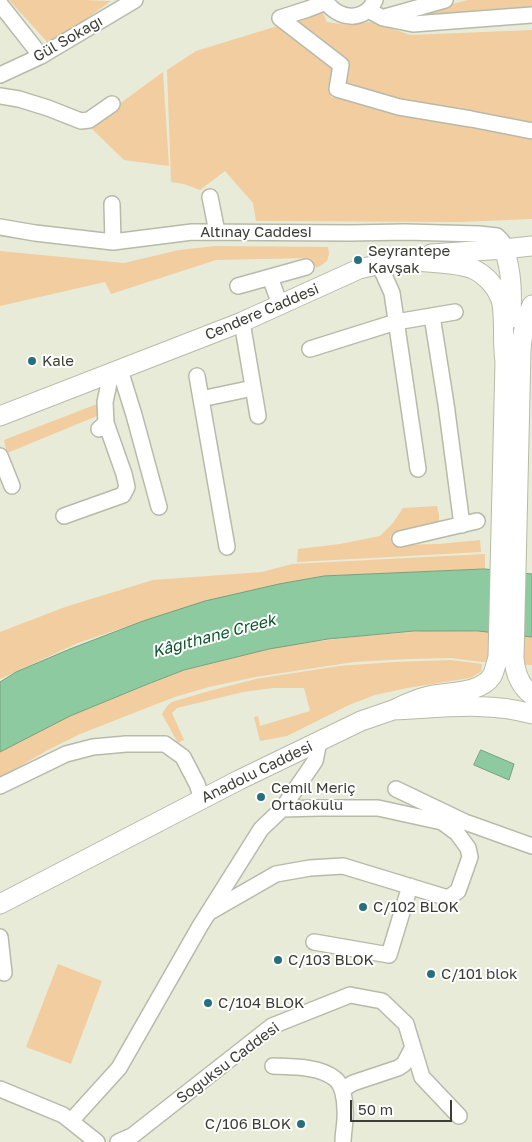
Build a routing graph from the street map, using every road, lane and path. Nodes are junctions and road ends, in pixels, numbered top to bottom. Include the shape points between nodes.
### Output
1 (135, 0) edge
2 (326, 1) edge
3 (439, 1) edge
4 (0, 4) edge
5 (372, 5) edge
6 (532, 15) edge
7 (383, 18) junction
8 (41, 56) junction
9 (0, 75) edge
10 (0, 96) edge
11 (112, 104) dead end
12 (532, 131) edge
13 (210, 197) dead end
14 (112, 204) dead end
15 (0, 227) edge
16 (218, 232) junction
17 (113, 242) junction
18 (532, 246) edge
19 (504, 249) junction
20 (386, 262) junction
21 (306, 267) dead end
22 (270, 277) junction
23 (238, 286) dead end
24 (280, 305) junction
25 (532, 305) edge
26 (455, 312) dead end
27 (432, 316) junction
28 (242, 322) junction
29 (396, 322) junction
30 (310, 349) dead end
31 (505, 361) junction
32 (115, 372) junction
33 (197, 376) dead end
34 (253, 388) junction
35 (201, 399) junction
36 (0, 416) edge
37 (258, 416) dead end
38 (6, 460) edge
39 (418, 469) dead end
40 (12, 486) dead end
41 (159, 507) dead end
42 (64, 516) dead end
43 (400, 539) dead end
44 (227, 547) dead end
45 (506, 657) junction
46 (532, 695) edge
47 (393, 710) junction
48 (532, 714) edge
49 (319, 742) junction
50 (0, 786) edge
51 (396, 789) dead end
52 (202, 799) junction
53 (282, 809) junction
54 (532, 846) edge
55 (410, 886) junction
56 (0, 904) edge
57 (208, 914) junction
58 (0, 937) edge
59 (314, 942) dead end
60 (4, 973) dead end
61 (413, 1047) junction
62 (273, 1066) dead end
63 (0, 1089) edge
64 (342, 1090) junction
65 (459, 1116) dead end
66 (71, 1121) junction
67 (97, 1142) edge
68 (118, 1142) edge
69 (342, 1142) edge

1 - 8 street, Gül Sokağı
2 - 5 street via 345,16 361,14
2 - 12 street via 280,18 341,65 337,89 399,107
3 - 7 street
4 - 8 street
5 - 7 street
6 - 7 street via 413,24
8 - 9 street, Gül Sokağı
10 - 11 street via 19,99 81,120 89,120
13 - 16 street
14 - 17 street
15 - 17 street, Altınay Caddesi
16 - 17 street, Altınay Caddesi
16 - 19 street, Altınay Caddesi via 490,235 502,240
18 - 19 main road, Cendere Caddesi
19 - 20 main road, Cendere Caddesi via 431,254
19 - 31 main road via 512,280
20 - 24 main road, Cendere Caddesi via 359,269
20 - 29 street
20 - 31 main road via 459,266 473,269 487,280 502,304
21 - 22 street
22 - 23 street
22 - 24 street
24 - 28 main road, Cendere Caddesi
25 - 45 main road via 522,332
26 - 27 street
27 - 29 street
27 - 43 street via 469,523
28 - 32 main road, Cendere Caddesi
28 - 34 street
29 - 30 street
29 - 39 street
31 - 45 main road
32 - 36 main road, Cendere Caddesi
32 - 41 street via 134,415
32 - 42 street via 105,402 102,427 127,487 123,495 104,506
33 - 35 street
34 - 35 street
34 - 37 street
35 - 44 street
38 - 40 street
45 - 46 main road via 522,685
45 - 47 main road via 482,685 432,695
47 - 48 main road, Anadolu Caddesi via 498,707
47 - 49 main road, Anadolu Caddesi via 361,721
49 - 52 main road, Anadolu Caddesi
49 - 53 street via 315,761
50 - 52 street via 66,754 93,747 165,744 183,757
51 - 54 street via 465,822
52 - 56 main road, Anadolu Caddesi
53 - 55 street via 378,808 442,822 457,833 468,848 470,857 458,891 448,898
53 - 57 street via 261,829
55 - 57 street via 343,866 310,868 276,874
55 - 59 street via 389,955
57 - 66 street via 119,1068
58 - 60 street
61 - 64 street via 404,1064 398,1068
61 - 65 street, Soğuksu Caddesi via 422,1077
61 - 68 street, Soğuksu Caddesi via 406,1024 382,1001 350,995 272,1026 132,1136
62 - 64 street via 322,1071 335,1078
63 - 66 street
64 - 69 street via 346,1110
66 - 67 street

